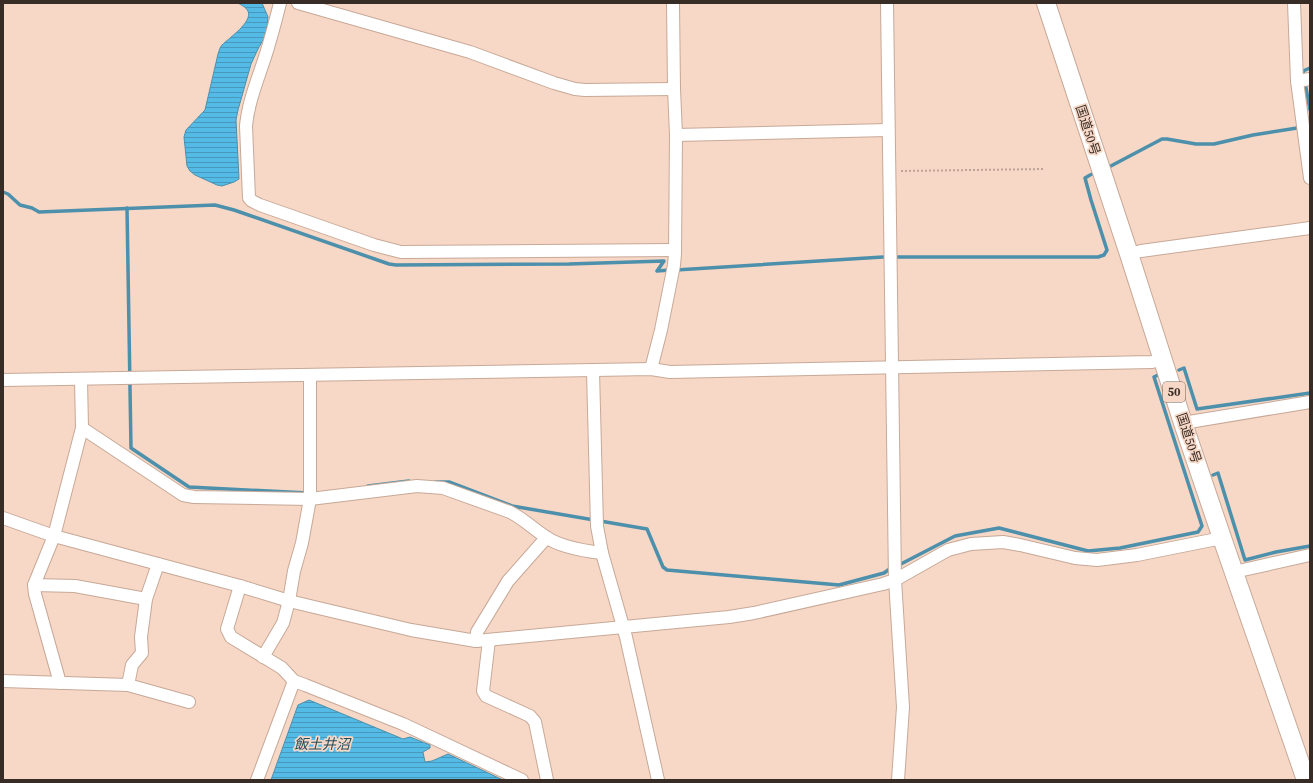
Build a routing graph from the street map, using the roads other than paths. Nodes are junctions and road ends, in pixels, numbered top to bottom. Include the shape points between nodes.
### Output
1 (280, 3) edge
2 (298, 3) edge
3 (673, 3) edge
4 (887, 3) edge
5 (1046, 3) edge
6 (1294, 3) edge
7 (1310, 79) edge
8 (1297, 81) junction
9 (674, 89) junction
10 (888, 130) junction
11 (676, 135) junction
12 (1310, 178) edge
13 (1310, 228) edge
14 (675, 250) junction
15 (1129, 254) junction
16 (1163, 359) junction
17 (891, 368) junction
18 (651, 369) junction
19 (593, 371) junction
20 (310, 376) junction
21 (81, 379) junction
22 (3, 380) edge
23 (1310, 402) edge
24 (1183, 423) junction
25 (82, 428) junction
26 (310, 500) junction
27 (3, 518) edge
28 (54, 536) junction
29 (546, 538) junction
30 (1222, 538) junction
31 (602, 553) junction
32 (1310, 555) edge
33 (158, 564) junction
34 (1234, 572) junction
35 (894, 580) junction
36 (34, 585) junction
37 (240, 586) junction
38 (146, 599) junction
39 (289, 601) junction
40 (622, 627) junction
41 (489, 640) junction
42 (476, 641) junction
43 (264, 657) junction
44 (3, 681) edge
45 (294, 681) junction
46 (60, 683) junction
47 (128, 685) junction
48 (189, 702) dead end
49 (257, 780) edge
50 (522, 780) edge
51 (546, 780) edge
52 (658, 780) edge
53 (898, 780) edge
54 (1306, 780) edge

1 - 14 street via 252,92 247,117 249,198 252,201 374,245 401,252
2 - 9 street via 470,52 575,89
3 - 9 street
4 - 10 street
5 - 15 highway, 国道50号 / 50
6 - 8 street
7 - 8 street
8 - 12 street
9 - 11 street
10 - 11 street
10 - 17 street
11 - 14 street
13 - 15 street
14 - 18 street via 663,323
15 - 16 highway, 国道50号 / 50
16 - 17 street via 1152,362
16 - 24 highway, 国道50号 / 50
17 - 18 street via 670,372
17 - 35 street
18 - 19 street
19 - 20 street
19 - 31 street via 596,513
20 - 21 street
20 - 26 street
21 - 22 street
21 - 25 street
23 - 24 street
24 - 30 highway, 国道50号 / 50
25 - 26 street via 183,494 194,497
25 - 28 street
26 - 29 street via 417,486 443,488 510,512
26 - 39 street
27 - 28 street
28 - 33 street
28 - 36 street
29 - 31 street
29 - 42 street via 508,581 477,632
30 - 34 highway, 国道50号 / 50
30 - 35 street via 1137,555 1097,560 1075,558 1003,542 971,544 948,550
31 - 40 street
32 - 34 street
33 - 37 street
33 - 38 street
34 - 54 highway, 国道50号 / 50
35 - 40 street via 754,613
35 - 53 street via 903,708
36 - 38 street via 75,586
36 - 46 street
37 - 39 street
37 - 43 street via 227,628 231,637
38 - 47 street via 141,636 142,653 132,665
39 - 42 street via 411,630
39 - 43 street via 283,623
40 - 41 street
40 - 52 street
41 - 42 street
41 - 51 street via 483,691 486,696 530,716 535,722
43 - 45 street via 282,668
44 - 46 street
45 - 49 street
45 - 50 street via 402,724
46 - 47 street
47 - 48 street

